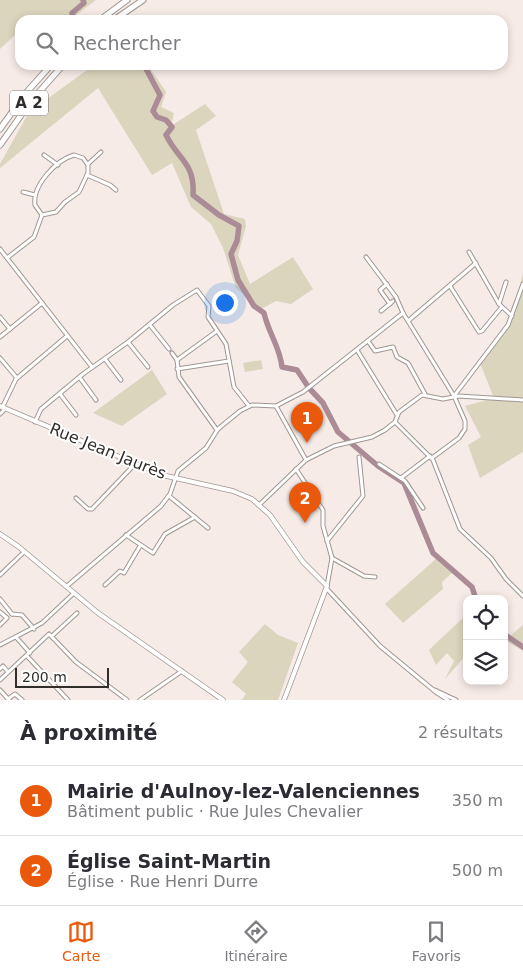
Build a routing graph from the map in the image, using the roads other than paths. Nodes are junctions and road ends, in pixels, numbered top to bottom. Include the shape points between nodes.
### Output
1 (123, 0) edge
2 (127, 0) edge
3 (143, 0) edge
4 (113, 10) junction
5 (106, 15) edge
6 (121, 15) edge
7 (47, 70) edge
8 (58, 70) edge
9 (0, 129) edge
10 (0, 145) edge
11 (100, 152) dead end
12 (44, 155) dead end
13 (88, 164) junction
14 (58, 166) junction
15 (87, 175) junction
16 (116, 190) dead end
17 (23, 192) dead end
18 (34, 195) junction
19 (42, 215) junction
20 (0, 249) edge
21 (469, 252) dead end
22 (366, 257) dead end
23 (7, 258) junction
24 (476, 263) junction
25 (506, 282) dead end
26 (387, 284) junction
27 (523, 284) edge
28 (450, 286) junction
29 (42, 303) junction
30 (500, 306) junction
31 (381, 311) dead end
32 (403, 314) junction
33 (512, 316) junction
34 (0, 317) edge
35 (408, 321) junction
36 (150, 324) junction
37 (10, 329) junction
38 (217, 331) junction
39 (67, 336) junction
40 (0, 338) edge
41 (368, 341) junction
42 (128, 342) junction
43 (169, 349) dead end
44 (357, 350) junction
45 (172, 354) dead end
46 (0, 358) edge
47 (105, 359) junction
48 (177, 360) junction
49 (229, 361) junction
50 (148, 367) dead end
51 (92, 368) junction
52 (177, 369) junction
53 (17, 378) junction
54 (80, 378) junction
55 (121, 380) dead end
56 (60, 394) junction
57 (425, 395) junction
58 (454, 396) junction
59 (96, 400) dead end
60 (523, 400) edge
61 (249, 406) junction
62 (276, 406) junction
63 (2, 408) edge
64 (0, 414) edge
65 (76, 415) dead end
66 (397, 415) junction
67 (35, 422) junction
68 (395, 422) junction
69 (218, 430) junction
70 (359, 456) dead end
71 (431, 457) junction
72 (306, 460) junction
73 (135, 464) junction
74 (379, 464) dead end
75 (296, 469) junction
76 (175, 478) junction
77 (401, 478) junction
78 (169, 496) junction
79 (76, 498) dead end
80 (260, 504) junction
81 (423, 508) dead end
82 (195, 517) junction
83 (208, 528) dead end
84 (0, 534) edge
85 (126, 536) junction
86 (327, 541) junction
87 (140, 546) junction
88 (24, 552) junction
89 (332, 558) junction
90 (0, 575) edge
91 (375, 577) dead end
92 (105, 585) dead end
93 (67, 586) junction
94 (327, 588) junction
95 (74, 593) junction
96 (523, 596) edge
97 (0, 599) edge
98 (0, 611) edge
99 (77, 613) dead end
100 (12, 614) junction
101 (7, 618) junction
102 (0, 625) edge
103 (34, 629) junction
104 (50, 636) junction
105 (16, 637) junction
106 (0, 645) edge
107 (28, 654) junction
108 (0, 669) edge
109 (182, 671) junction
110 (8, 672) junction
111 (0, 680) edge
112 (430, 687) junction
113 (0, 690) edge
114 (440, 696) junction
115 (9, 699) edge
116 (22, 700) edge
117 (68, 700) edge
118 (128, 700) edge
119 (140, 700) edge
120 (223, 700) edge
121 (284, 700) edge
122 (443, 700) edge
123 (452, 700) edge

1 - 4 highway
2 - 4 highway
3 - 6 highway
4 - 5 highway
7 - 9 highway, A 2
8 - 10 highway, A 2 via 35,96
11 - 13 street
12 - 14 street
13 - 14 street via 82,157 74,155
13 - 15 street
14 - 18 street via 40,183
15 - 16 street
15 - 19 street via 76,195 56,212
17 - 18 street
18 - 19 street via 35,207
19 - 23 street via 34,236
20 - 23 street
21 - 24 street
22 - 26 street
23 - 29 street
24 - 28 street
24 - 30 street
25 - 30 street
26 - 31 street via 380,290 392,302
26 - 32 street
27 - 33 street
28 - 30 street via 480,333
28 - 35 street
29 - 37 street
29 - 39 street
30 - 33 street
32 - 35 street
32 - 41 street
33 - 58 street
34 - 37 street
35 - 58 street
36 - 38 street via 197,290 209,306 208,317
36 - 42 street
36 - 43 street
37 - 40 street
38 - 48 street
38 - 49 street via 226,344
39 - 51 street
39 - 53 street
41 - 44 street
41 - 57 street via 375,351 394,345 398,357 408,363
42 - 47 street
42 - 50 street
44 - 62 street via 312,386
44 - 66 street
45 - 48 street
46 - 53 street
47 - 51 street
47 - 55 street
48 - 52 street
49 - 52 street
49 - 61 street via 233,386
51 - 54 street
52 - 69 street via 179,378
53 - 63 street
54 - 56 street
54 - 59 street
56 - 65 street
56 - 67 street via 41,408
57 - 58 street via 445,400
57 - 66 street
58 - 60 street
58 - 71 street via 465,419 464,431 458,439
61 - 62 street
61 - 69 street
62 - 72 street
63 - 64 street
63 - 67 street, Rue Jean Jaurès
66 - 68 street
67 - 73 street, Rue Jean Jaurès
68 - 71 street
68 - 72 street via 377,435 326,449
69 - 76 street via 207,447 178,470
70 - 86 street via 363,495
71 - 77 street
71 - 96 street via 441,475 459,528 491,558
72 - 75 street
73 - 76 street, Rue Jean Jaurès
73 - 79 street via 91,509
74 - 77 street
75 - 80 street
75 - 86 street via 322,508
76 - 78 street
76 - 80 street, Rue Jean Jaurès via 236,492
77 - 81 street
78 - 82 street
78 - 85 street
80 - 94 street via 303,562
82 - 83 street
82 - 87 street via 165,534 153,553
84 - 88 street
85 - 87 street
85 - 93 street
86 - 89 street
87 - 92 street via 124,573 120,571
88 - 90 street
88 - 93 street
89 - 91 street via 364,576
89 - 94 street
93 - 95 street
94 - 112 street via 376,642
94 - 121 street
95 - 103 street
95 - 109 street
97 - 100 street
98 - 101 street
99 - 104 street
100 - 101 street
100 - 103 street via 22,615
101 - 102 street
103 - 105 street
104 - 107 street
104 - 118 street via 76,662
105 - 106 street
105 - 107 street
107 - 110 street
107 - 117 street
108 - 110 street via 3,666
109 - 119 street
109 - 120 street
110 - 111 street
112 - 114 street
112 - 123 street
113 - 115 street
114 - 122 street
114 - 123 street
115 - 116 street via 15,694

